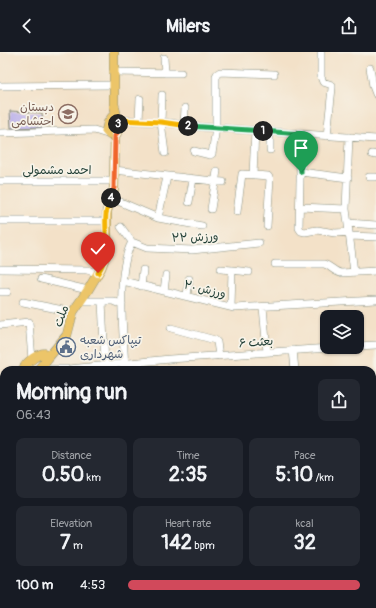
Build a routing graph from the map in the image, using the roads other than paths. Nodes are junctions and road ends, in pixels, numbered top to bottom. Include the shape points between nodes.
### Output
1 (114, 52) edge
2 (321, 52) edge
3 (164, 58) dead end
4 (370, 68) dead end
5 (113, 72) junction
6 (165, 72) junction
7 (181, 73) dead end
8 (274, 74) dead end
9 (113, 85) junction
10 (0, 86) edge
11 (376, 94) edge
12 (162, 95) dead end
13 (140, 99) dead end
14 (185, 108) dead end
15 (113, 120) junction
16 (139, 120) junction
17 (161, 122) junction
18 (184, 125) junction
19 (216, 128) junction
20 (94, 130) junction
21 (255, 131) junction
22 (270, 132) junction
23 (0, 133) edge
24 (300, 134) junction
25 (112, 135) junction
26 (327, 136) junction
27 (349, 137) junction
28 (376, 139) edge
29 (270, 150) dead end
30 (194, 151) dead end
31 (165, 153) dead end
32 (114, 170) junction
33 (217, 171) dead end
34 (301, 172) junction
35 (253, 175) junction
36 (167, 176) junction
37 (348, 178) junction
38 (193, 179) junction
39 (0, 181) edge
40 (114, 181) junction
41 (215, 181) junction
42 (223, 182) dead end
43 (111, 198) junction
44 (189, 202) dead end
45 (300, 207) junction
46 (211, 209) dead end
47 (346, 209) junction
48 (237, 212) dead end
49 (158, 218) junction
50 (0, 221) edge
51 (106, 221) junction
52 (348, 223) junction
53 (376, 225) edge
54 (202, 226) dead end
55 (267, 226) dead end
56 (121, 227) dead end
57 (349, 234) junction
58 (376, 237) edge
59 (132, 242) junction
60 (260, 243) dead end
61 (275, 264) dead end
62 (0, 269) edge
63 (221, 269) dead end
64 (142, 270) dead end
65 (232, 270) junction
66 (376, 271) edge
67 (249, 272) dead end
68 (354, 272) junction
69 (98, 273) junction
70 (166, 275) dead end
71 (189, 279) dead end
72 (41, 280) dead end
73 (123, 282) junction
74 (141, 286) junction
75 (88, 290) junction
76 (164, 291) junction
77 (187, 296) junction
78 (376, 300) edge
79 (81, 301) junction
80 (102, 301) junction
81 (22, 302) dead end
82 (122, 305) junction
83 (231, 307) junction
84 (263, 307) junction
85 (73, 312) junction
86 (0, 325) edge
87 (171, 328) dead end
88 (376, 345) edge
89 (364, 346) edge
90 (320, 348) edge
91 (293, 350) junction
92 (267, 352) junction
93 (45, 355) junction
94 (219, 356) junction
95 (32, 360) junction
96 (105, 365) junction
97 (25, 366) edge
98 (40, 366) edge
99 (95, 366) edge
100 (115, 366) edge
101 (125, 366) edge
102 (131, 366) edge
103 (295, 366) edge

1 - 5 main road, ملت
2 - 26 street via 321,77 323,82 332,85
3 - 6 street
4 - 11 street
5 - 6 street
5 - 9 main road, ملت
6 - 7 street
8 - 19 street via 217,74
9 - 10 street
9 - 15 main road, ملت
12 - 17 street
13 - 16 street
14 - 18 street
15 - 16 street
15 - 20 street
15 - 25 main road, ملت via 118,128
16 - 17 street
17 - 18 street
17 - 31 street
18 - 19 street
19 - 21 street
19 - 30 street via 212,154
20 - 23 street
20 - 25 street
21 - 22 street
21 - 35 street
22 - 24 street
22 - 29 street
24 - 26 street
24 - 34 street
25 - 32 main road, ملت
26 - 27 street
27 - 28 street
27 - 37 street
32 - 36 street
32 - 40 main road, ملت
33 - 41 street
34 - 37 street
34 - 45 street
35 - 48 street via 242,174
35 - 55 street via 270,177
36 - 38 street
36 - 49 street
37 - 47 street
38 - 41 street
38 - 44 street
39 - 40 street, احمد مشمولی
40 - 43 main road, ملت
41 - 42 street
41 - 46 street
43 - 49 street
43 - 51 main road, ملت
45 - 47 street
45 - 57 street via 299,228 302,231
47 - 52 street
49 - 54 street
50 - 51 street
51 - 69 main road, ملت via 107,246
52 - 53 street
52 - 57 street
56 - 59 street
57 - 58 street
57 - 68 street
59 - 60 street, ورزش ۲۲ via 147,248 192,250
59 - 73 street via 127,251
61 - 68 street via 324,264 338,273
62 - 69 street via 87,270
63 - 65 street
64 - 74 street
65 - 67 street
65 - 83 street
66 - 68 street
69 - 75 main road, ملت
70 - 76 street
71 - 77 street
72 - 75 street
73 - 74 street, ورزش ۲۰
73 - 82 street
74 - 76 street, ورزش ۲۰
75 - 79 main road, ملت
76 - 77 street, ورزش ۲۰
77 - 83 street, ورزش ۲۰
78 - 84 street, ورزش ۲۰
79 - 80 street
79 - 85 main road, ملت
80 - 82 street via 113,301
80 - 96 street
81 - 85 street
82 - 101 street
83 - 84 street, ورزش ۲۰
84 - 92 street
85 - 93 main road, ملت via 67,335 60,345
86 - 95 street via 29,322
87 - 94 street via 215,340
88 - 89 street
90 - 91 street, بعثت ۶
91 - 92 street, بعثت ۶
91 - 103 street
92 - 94 street, بعثت ۶
93 - 95 main road
93 - 98 main road
94 - 102 street, بعثت ۶ via 170,359
95 - 97 main road
96 - 99 street, بعثت ۶
96 - 100 street, بعثت ۶

